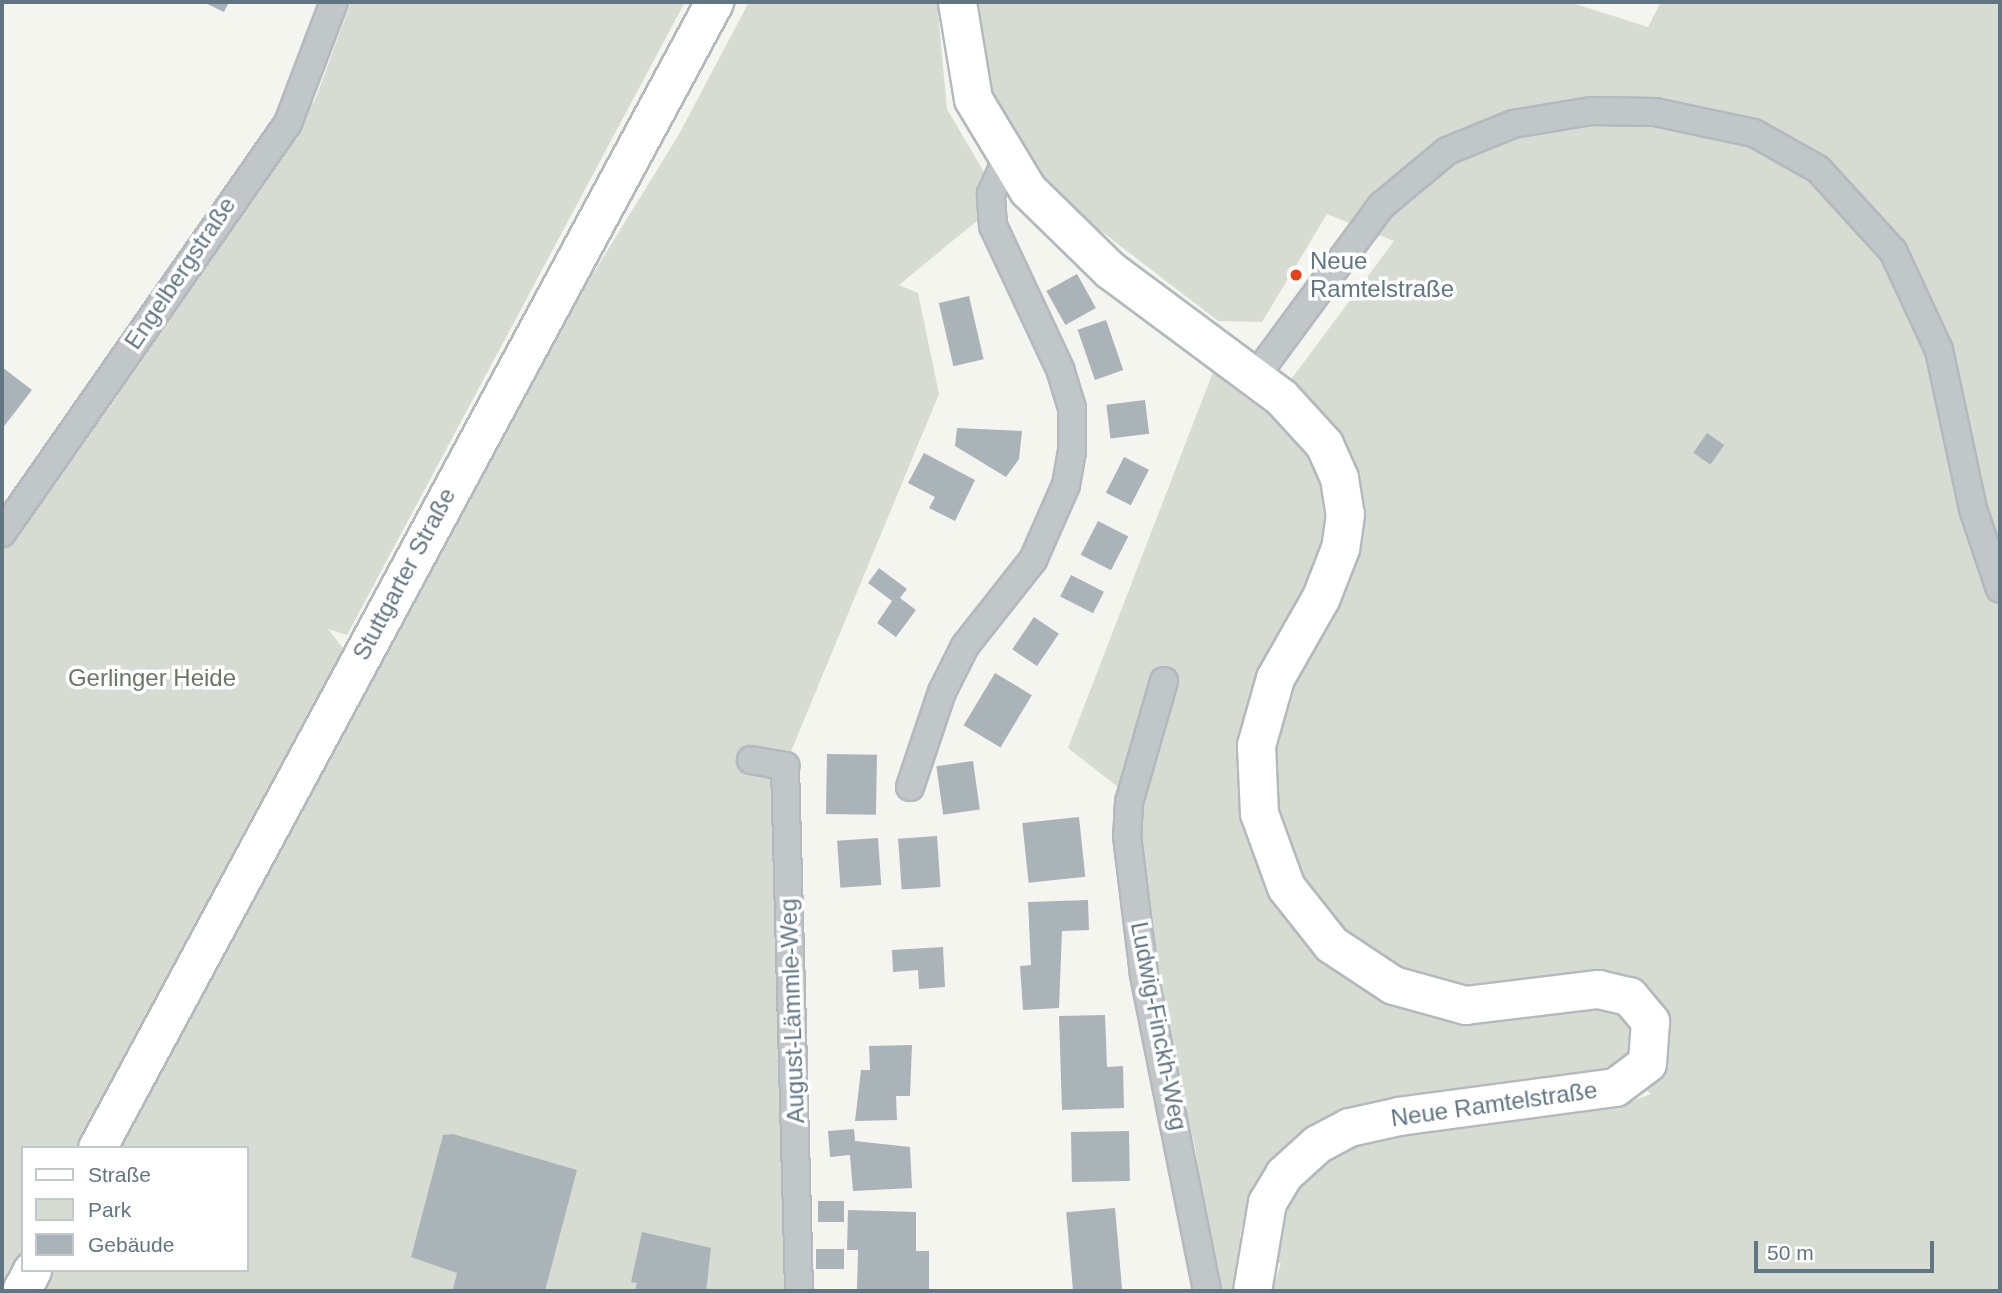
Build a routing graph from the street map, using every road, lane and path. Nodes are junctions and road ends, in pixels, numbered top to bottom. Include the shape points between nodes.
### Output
1 (334, 2) edge
2 (714, 2) edge
3 (957, 2) edge
4 (1006, 161) junction
5 (1255, 377) junction
6 (2, 533) edge
7 (2000, 589) edge
8 (1164, 681) dead end
9 (751, 760) dead end
10 (910, 787) dead end
11 (98, 1146) edge
12 (31, 1272) edge
13 (21, 1291) edge
14 (799, 1291) edge
15 (1207, 1291) edge
16 (1252, 1291) edge

1 - 6 street, Engelbergstraße via 288,123
2 - 11 main road, Stuttgarter Straße
3 - 4 main road, Neue Ramtelstraße via 966,80
4 - 5 main road, Neue Ramtelstraße via 1057,223 1111,270
4 - 10 street via 991,194 993,226 1061,371 1072,408 1072,452 1066,485 1033,560 965,646 942,692
5 - 7 street via 1381,206 1447,151 1513,124 1591,111 1655,112 1754,133 1818,169 1893,251 1939,350 1973,509
5 - 16 main road, Neue Ramtelstraße via 1324,444 1339,478 1345,514 1334,565 1275,678 1256,745 1259,813 1286,887 1332,944 1392,985 1465,1005 1598,989 1620,993 1642,1007 1652,1044 1642,1071 1615,1087 1399,1116 1349,1127 1317,1144 1284,1174 1267,1202
8 - 15 street, Ludwig-Finckh-Weg via 1129,802 1127,836 1144,975
9 - 14 street, August-Lämmle-Weg via 785,766
12 - 13 main road

